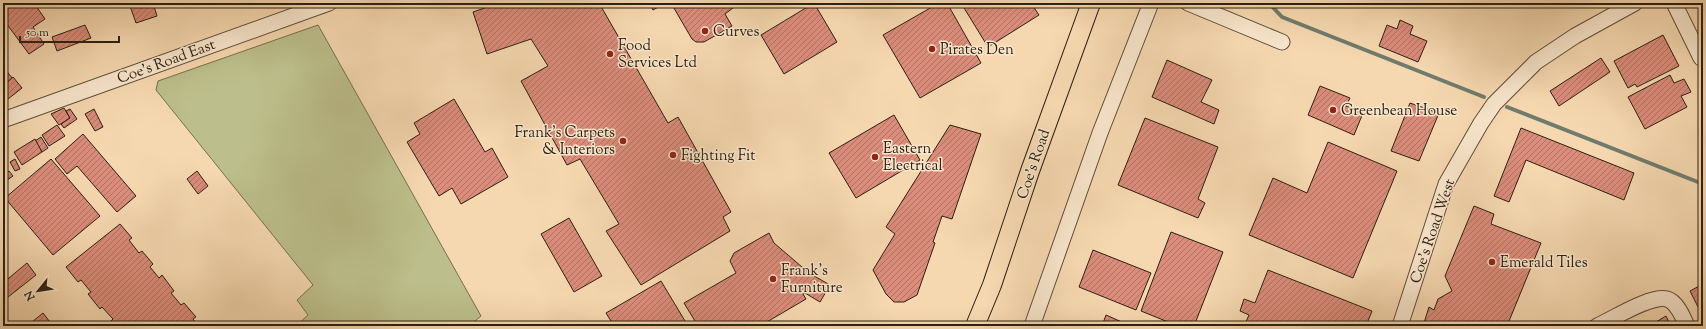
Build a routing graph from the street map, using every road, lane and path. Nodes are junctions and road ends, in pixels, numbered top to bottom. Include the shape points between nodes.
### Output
1 (329, 3) edge
2 (1091, 3) edge
3 (1151, 3) edge
4 (1188, 3) edge
5 (1636, 3) edge
6 (1674, 3) edge
7 (1282, 42) dead end
8 (1701, 58) dead end
9 (3, 120) edge
10 (975, 326) edge
11 (1032, 326) edge
12 (1400, 326) edge
13 (1597, 326) edge
14 (1688, 326) edge

1 - 9 street, Coe's Road East
2 - 10 main road, Coe's Road
3 - 11 street via 1100,133
4 - 7 street
5 - 12 street, Coe's Road West via 1575,36 1536,62 1494,104 1446,184
6 - 8 street
13 - 14 street via 1653,300 1667,299 1677,306

